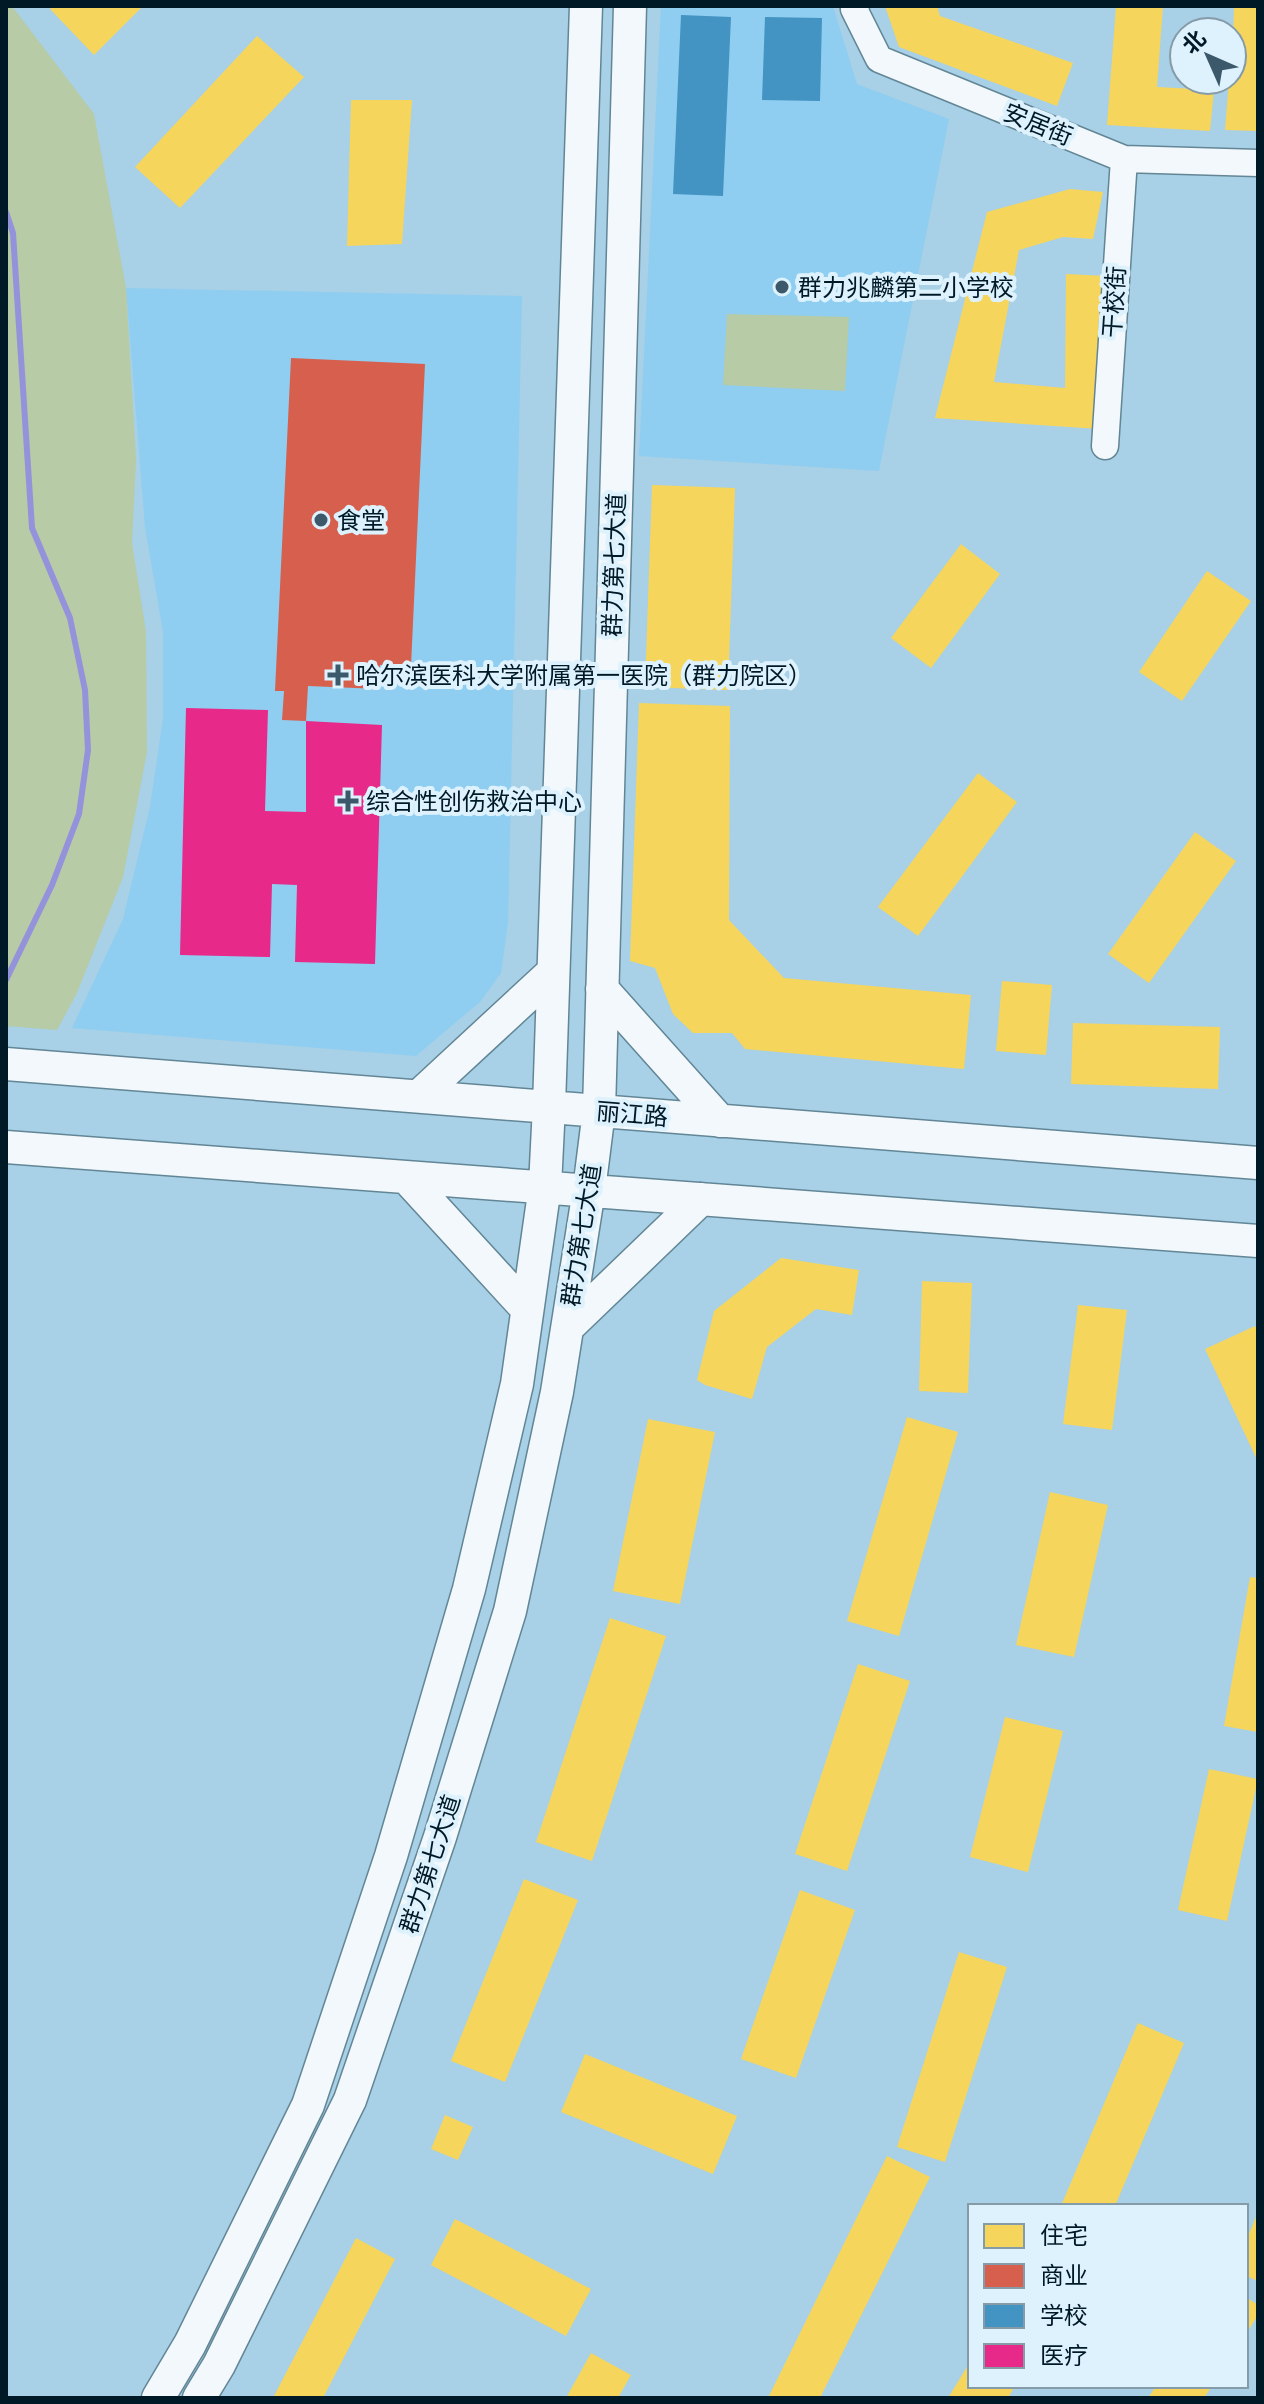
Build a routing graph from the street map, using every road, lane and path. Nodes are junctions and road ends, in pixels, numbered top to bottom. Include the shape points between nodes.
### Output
1 (586, 6) edge
2 (630, 6) edge
3 (855, 8) edge
4 (1124, 159) junction
5 (1258, 163) edge
6 (1105, 446) dead end
7 (553, 972) junction
8 (602, 989) junction
9 (6, 1064) edge
10 (419, 1096) junction
11 (549, 1106) junction
12 (599, 1111) junction
13 (720, 1121) junction
14 (6, 1147) edge
15 (1258, 1163) edge
16 (406, 1177) junction
17 (545, 1186) junction
18 (589, 1190) junction
19 (701, 1199) junction
20 (1258, 1241) edge
21 (527, 1309) junction
22 (568, 1327) junction
23 (158, 2398) edge
24 (199, 2398) edge

1 - 7 main road, 群力第七大道
2 - 8 main road, 群力第七大道
3 - 4 street, 安居街 via 879,59
4 - 5 street, 安居街
4 - 6 street, 干校街
7 - 10 main road
7 - 11 main road, 群力第七大道
8 - 12 main road, 群力第七大道
8 - 13 main road
9 - 10 main road, 丽江路
10 - 11 main road, 丽江路
11 - 12 main road, 丽江路
11 - 17 main road, 群力第七大道
12 - 13 main road, 丽江路
12 - 18 main road, 群力第七大道
13 - 15 main road, 丽江路
14 - 16 main road
16 - 17 main road
16 - 21 main road
17 - 18 main road
17 - 21 main road, 群力第七大道
18 - 19 main road
18 - 22 main road, 群力第七大道
19 - 20 main road
19 - 22 main road
21 - 23 main road, 群力第七大道 via 517,1384 469,1589 391,1856 308,2105
22 - 24 main road, 群力第七大道 via 510,1611 350,2100

